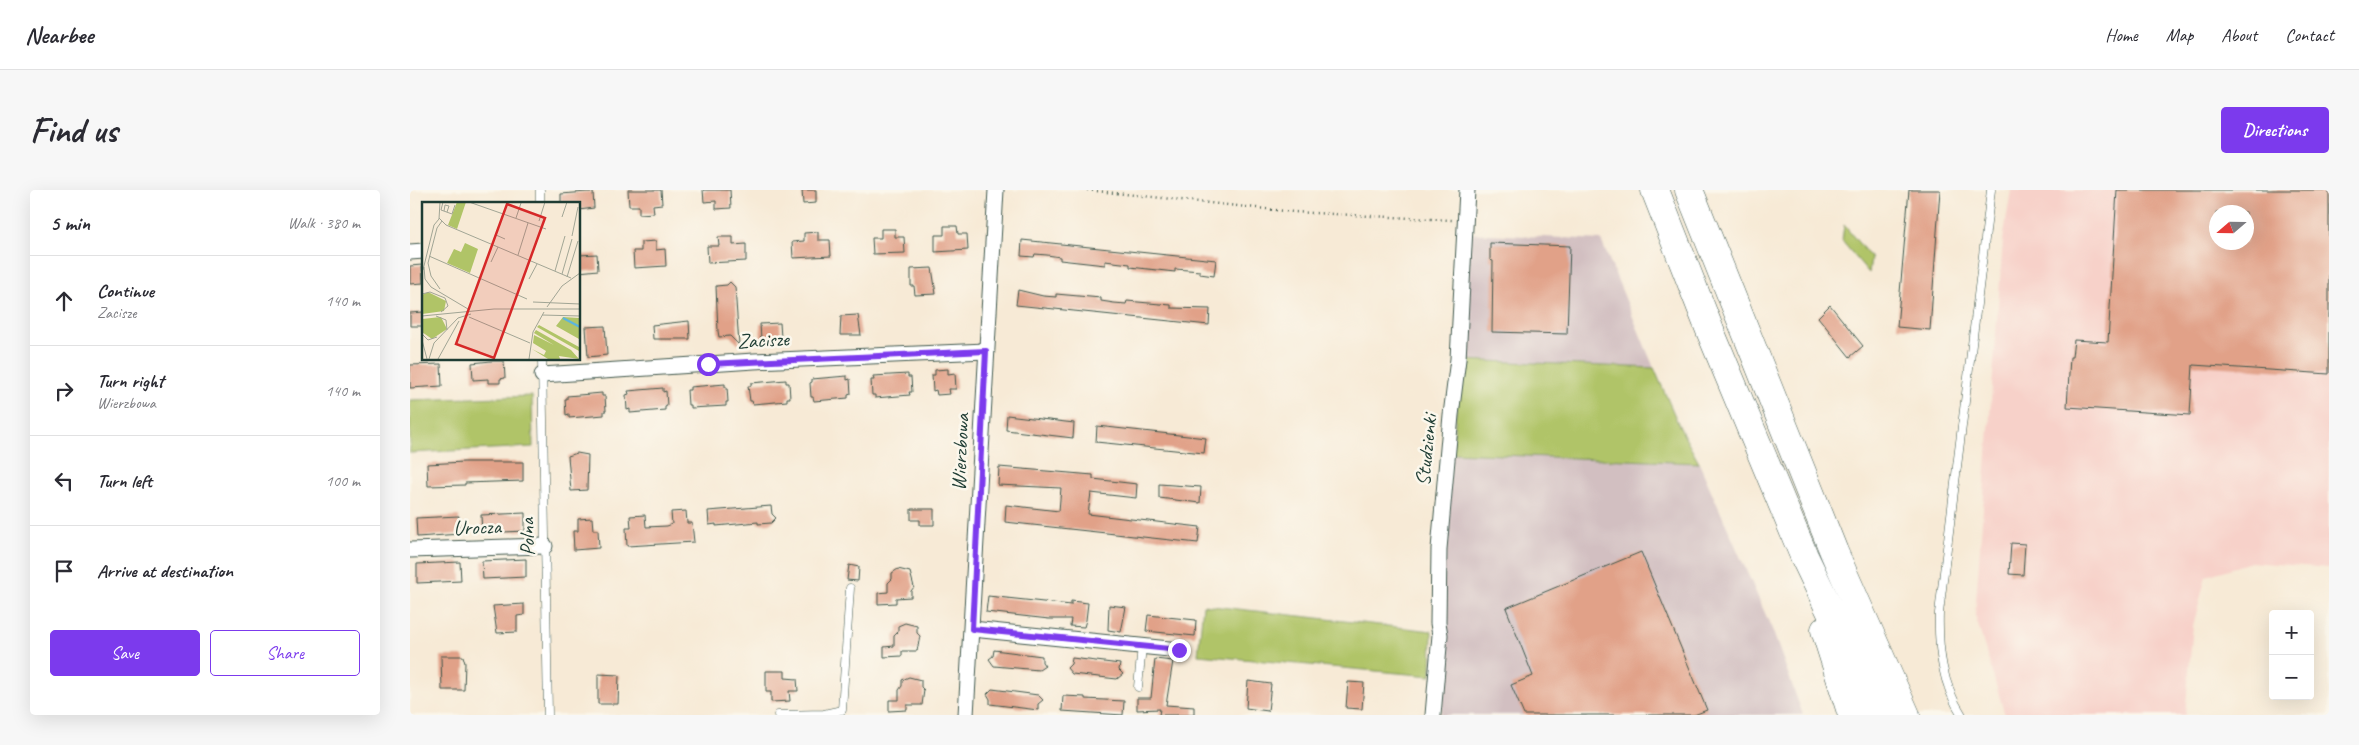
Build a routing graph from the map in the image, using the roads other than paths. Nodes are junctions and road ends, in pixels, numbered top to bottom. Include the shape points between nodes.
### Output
1 (996, 190) edge
2 (1467, 190) edge
3 (1655, 190) edge
4 (1689, 190) edge
5 (1991, 190) edge
6 (986, 351) junction
7 (542, 360) edge
8 (542, 375) junction
9 (545, 546) junction
10 (410, 550) edge
11 (1834, 552) junction
12 (1804, 556) junction
13 (850, 588) dead end
14 (972, 629) junction
15 (1142, 646) junction
16 (1179, 650) dead end
17 (1138, 686) dead end
18 (548, 715) edge
19 (778, 715) edge
20 (966, 715) edge
21 (1433, 715) edge
22 (1852, 715) edge
23 (1880, 715) edge
24 (1906, 715) edge
25 (1927, 715) edge
26 (1962, 715) edge

1 - 6 street, Wierzbowa
2 - 21 street, Studzienki via 1458,359 1439,549 1440,635
3 - 12 highway
4 - 11 highway
5 - 26 lane via 1939,613 1945,675
6 - 8 street, Zacisze via 754,361
6 - 14 street, Wierzbowa
7 - 8 lane, Polna
8 - 9 lane, Polna
9 - 10 street, Urocza
9 - 18 lane, Polna
11 - 24 highway
11 - 25 highway
12 - 22 highway
12 - 23 highway
13 - 19 lane via 842,710 824,714
14 - 15 street
14 - 20 street, Wierzbowa
15 - 16 street
15 - 17 lane

